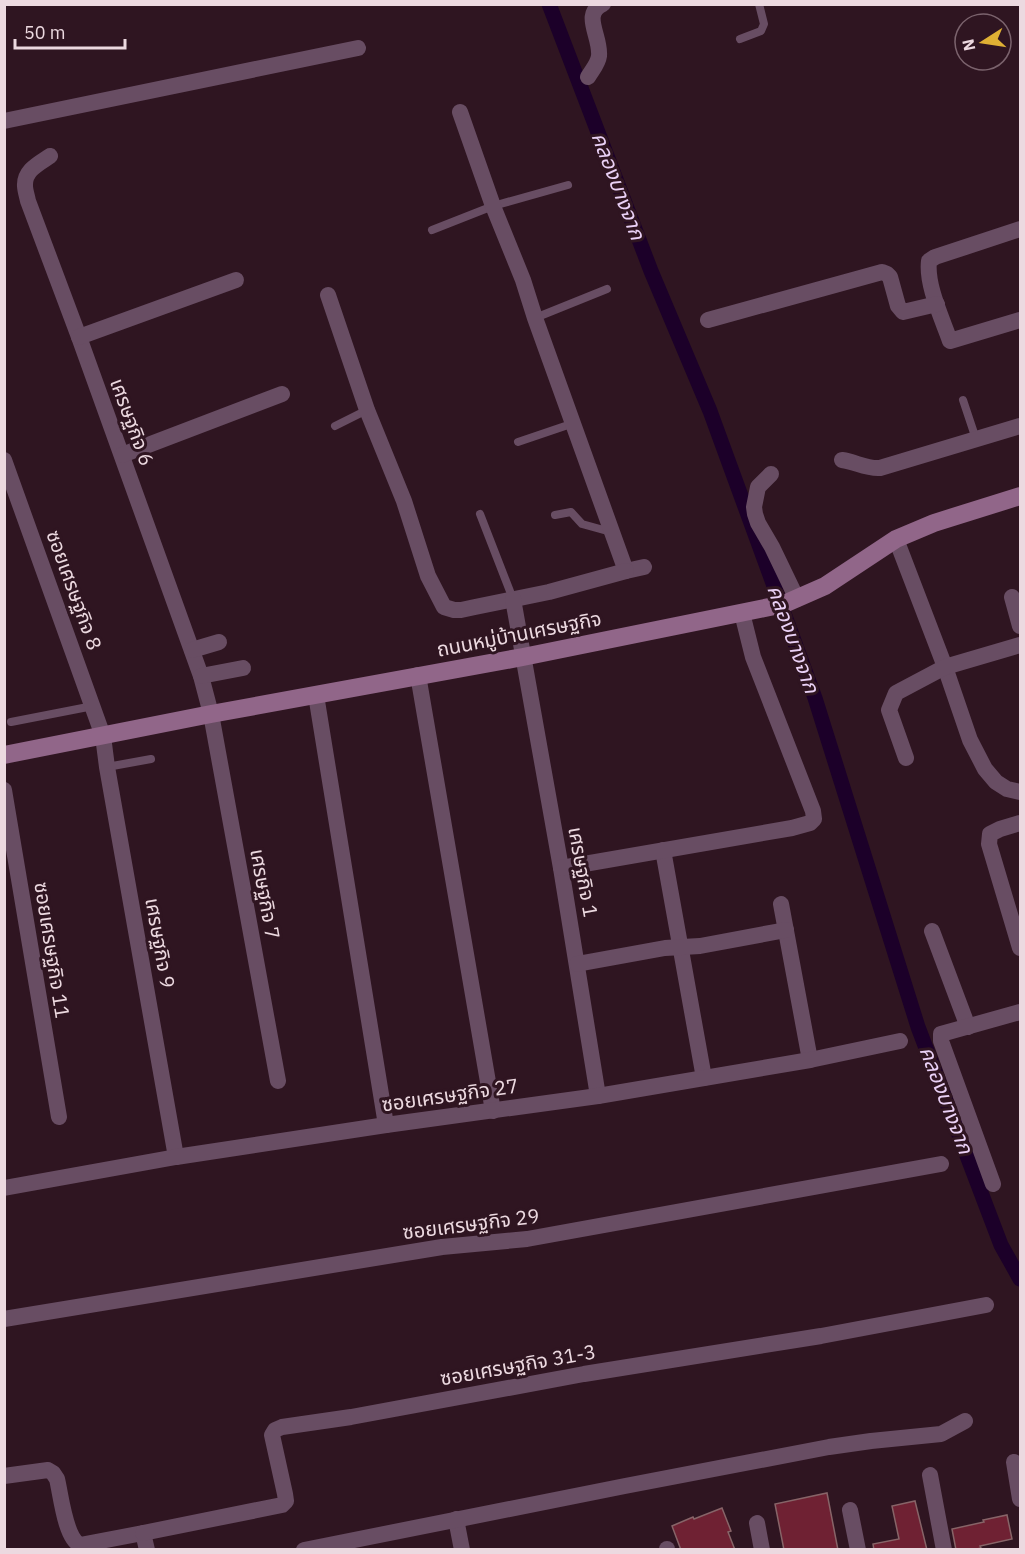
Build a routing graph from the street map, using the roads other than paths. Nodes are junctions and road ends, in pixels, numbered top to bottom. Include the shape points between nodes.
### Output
1 (603, 4) edge
2 (759, 4) edge
3 (740, 39) dead end
4 (358, 48) dead end
5 (588, 77) dead end
6 (460, 112) dead end
7 (4, 121) edge
8 (50, 156) dead end
9 (568, 185) dead end
10 (494, 206) junction
11 (1020, 229) edge
12 (432, 230) dead end
13 (236, 280) dead end
14 (607, 289) dead end
15 (328, 295) dead end
16 (937, 304) junction
17 (535, 318) junction
18 (708, 320) dead end
19 (1020, 320) edge
20 (79, 337) junction
21 (282, 394) dead end
22 (963, 400) dead end
23 (368, 410) junction
24 (574, 423) junction
25 (335, 426) dead end
26 (1020, 426) edge
27 (976, 439) junction
28 (518, 442) dead end
29 (122, 455) junction
30 (4, 460) edge
31 (842, 460) dead end
32 (771, 474) dead end
33 (1020, 496) edge
34 (480, 514) dead end
35 (555, 515) dead end
36 (610, 532) junction
37 (896, 539) junction
38 (644, 567) dead end
39 (626, 571) junction
40 (1012, 597) dead end
41 (513, 599) junction
42 (791, 602) junction
43 (749, 612) junction
44 (1020, 626) edge
45 (219, 642) dead end
46 (1020, 645) edge
47 (192, 650) junction
48 (523, 657) junction
49 (945, 667) junction
50 (243, 668) dead end
51 (418, 675) junction
52 (201, 676) junction
53 (316, 695) junction
54 (93, 706) junction
55 (211, 714) junction
56 (11, 722) dead end
57 (103, 735) junction
58 (4, 755) edge
59 (906, 758) dead end
60 (151, 759) dead end
61 (107, 767) junction
62 (4, 790) edge
63 (1020, 792) edge
64 (1020, 823) edge
65 (663, 850) junction
66 (561, 868) junction
67 (781, 904) dead end
68 (786, 930) junction
69 (932, 931) dead end
70 (681, 947) junction
71 (1020, 948) edge
72 (577, 963) junction
73 (1020, 1012) edge
74 (968, 1027) junction
75 (900, 1041) dead end
76 (810, 1060) junction
77 (704, 1078) junction
78 (278, 1081) dead end
79 (598, 1096) junction
80 (493, 1111) junction
81 (58, 1117) dead end
82 (386, 1125) junction
83 (176, 1157) junction
84 (941, 1164) dead end
85 (993, 1184) dead end
86 (4, 1188) edge
87 (986, 1305) dead end
88 (4, 1319) edge
89 (965, 1421) dead end
90 (1014, 1462) dead end
91 (930, 1475) dead end
92 (4, 1476) edge
93 (1020, 1499) edge
94 (850, 1510) dead end
95 (456, 1519) junction
96 (757, 1523) dead end
97 (145, 1541) edge
98 (304, 1550) edge
99 (462, 1550) edge
100 (762, 1550) edge
101 (858, 1550) edge
102 (944, 1550) edge

1 - 5 street via 592,13 599,53
2 - 3 lane via 764,24 761,31
4 - 7 street
6 - 10 street
8 - 20 street, เศรษฐกิจ 6 via 31,169 24,185
9 - 10 lane
10 - 12 lane
10 - 17 street
11 - 16 street via 932,258 929,277
13 - 20 street
14 - 17 lane
15 - 23 street
16 - 18 street via 903,312 890,277 882,272
16 - 19 street via 950,341
17 - 24 street
20 - 29 street, เศรษฐกิจ 6
21 - 29 street
22 - 27 lane
23 - 25 lane
23 - 41 street via 428,576 444,607 461,610
24 - 28 lane
24 - 36 street
26 - 27 street
27 - 31 street via 880,468
29 - 47 street, เศรษฐกิจ 6
30 - 54 street, ซอยเศรษฐกิจ 8
32 - 42 street via 758,488 755,514 772,546
33 - 37 street, ถนนหมู่บ้านเศรษฐกิจ
34 - 41 lane
35 - 36 lane via 572,512 582,524
36 - 39 street
37 - 42 street, ถนนหมู่บ้านเศรษฐกิจ via 825,586
37 - 49 street
38 - 39 street
39 - 41 street
40 - 44 street
41 - 48 street, เศรษฐกิจ 1
42 - 43 street, ถนนหมู่บ้านเศรษฐกิจ
43 - 48 street, ถนนหมู่บ้านเศรษฐกิจ
43 - 65 street via 753,657 814,819 792,828
45 - 47 street
46 - 49 street
47 - 52 street, เศรษฐกิจ 6
48 - 51 street, ถนนหมู่บ้านเศรษฐกิจ
48 - 66 street, เศรษฐกิจ 1
49 - 59 street via 896,693 889,710
49 - 63 street via 970,740 985,769 996,782
50 - 52 street
51 - 53 street, ถนนหมู่บ้านเศรษฐกิจ
51 - 80 street
52 - 55 street, เศรษฐกิจ 6
53 - 55 street, ถนนหมู่บ้านเศรษฐกิจ
53 - 82 street
54 - 56 lane
54 - 57 street, ซอยเศรษฐกิจ 8
55 - 57 street, ถนนหมู่บ้านเศรษฐกิจ
55 - 78 street, เศรษฐกิจ 7
57 - 58 street, ถนนหมู่บ้านเศรษฐกิจ
57 - 61 street, เศรษฐกิจ 9
60 - 61 lane
61 - 83 street, เศรษฐกิจ 9
62 - 81 street, ซอยเศรษฐกิจ 11
64 - 71 street via 990,834 989,844
65 - 66 street
65 - 70 street
66 - 72 street, เศรษฐกิจ 1
67 - 68 street
68 - 70 street
68 - 76 street
69 - 74 street
70 - 72 street
70 - 77 street
72 - 79 street, เศรษฐกิจ 1
73 - 74 street
74 - 85 street via 941,1034 941,1041
75 - 76 street, ซอยเศรษฐกิจ 27
76 - 77 street, ซอยเศรษฐกิจ 27
77 - 79 street, ซอยเศรษฐกิจ 27
79 - 80 street, ซอยเศรษฐกิจ 27
80 - 82 street, ซอยเศรษฐกิจ 27
82 - 83 street, ซอยเศรษฐกิจ 27
83 - 86 street, ซอยเศรษฐกิจ 27
84 - 88 street, ซอยเศรษฐกิจ 29 via 527,1239 442,1247
87 - 97 street, ซอยเศรษฐกิจ 31-3 via 282,1427 272,1435 286,1501
89 - 95 street via 941,1434 829,1447
90 - 93 street
91 - 102 street
92 - 97 street, ซอยเศรษฐกิจ 31-3 via 48,1470 53,1473 74,1543
94 - 101 street
95 - 98 street
95 - 99 street
96 - 100 street

